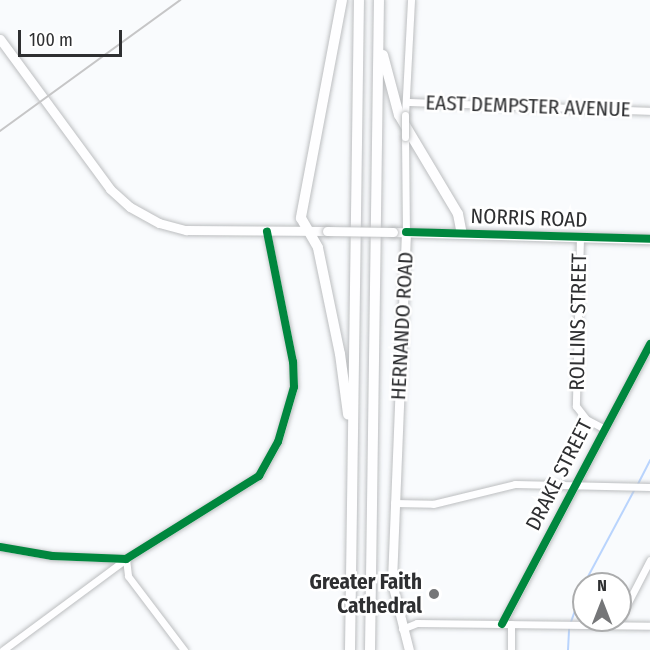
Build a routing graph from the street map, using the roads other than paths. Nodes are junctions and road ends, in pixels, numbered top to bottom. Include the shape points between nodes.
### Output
1 (342, 0) edge
2 (359, 0) edge
3 (379, 0) edge
4 (411, 0) edge
5 (379, 29) junction
6 (0, 39) edge
7 (406, 102) junction
8 (650, 111) edge
9 (267, 232) junction
10 (307, 232) junction
11 (406, 232) junction
12 (462, 234) junction
13 (580, 237) junction
14 (650, 239) edge
15 (650, 344) edge
16 (603, 428) junction
17 (353, 444) junction
18 (575, 485) junction
19 (650, 487) edge
20 (394, 503) junction
21 (0, 547) edge
22 (126, 559) junction
23 (650, 560) edge
24 (632, 594) edge
25 (632, 623) edge
26 (502, 624) junction
27 (511, 624) junction
28 (572, 624) edge
29 (650, 626) edge
30 (402, 629) junction
31 (3, 650) edge
32 (184, 650) edge
33 (350, 650) edge
34 (370, 650) edge
35 (409, 650) edge
36 (511, 650) edge

1 - 10 highway via 301,218
2 - 17 highway
3 - 5 highway
4 - 7 street, HERNANDO ROAD
5 - 12 highway via 399,115 458,214
5 - 34 highway
6 - 9 main road, NORRIS ROAD via 110,189 130,207 159,223 186,230
7 - 8 street, EAST DEMPSTER AVENUE
7 - 11 street, HERNANDO ROAD, bridge
9 - 10 main road, NORRIS ROAD
9 - 22 street via 293,362 294,387 278,442 259,476
10 - 11 main road, NORRIS ROAD, bridge
10 - 17 highway via 318,248 340,354
11 - 12 main road, NORRIS ROAD
11 - 20 main road, HERNANDO ROAD
12 - 13 main road, NORRIS ROAD
13 - 14 main road, NORRIS ROAD
13 - 16 street, ROLLINS STREET via 576,406 586,419
15 - 16 street, DRAKE STREET
16 - 18 street, DRAKE STREET
17 - 33 highway
18 - 19 street
18 - 20 street via 515,484 433,504
18 - 26 street, DRAKE STREET
20 - 30 main road, HERNANDO ROAD via 392,583
21 - 22 street via 52,556
22 - 31 street
22 - 32 street via 128,576
23 - 24 street
25 - 29 street
26 - 27 street
26 - 30 street via 417,622
27 - 28 street
27 - 36 street
30 - 35 main road, HERNANDO ROAD

